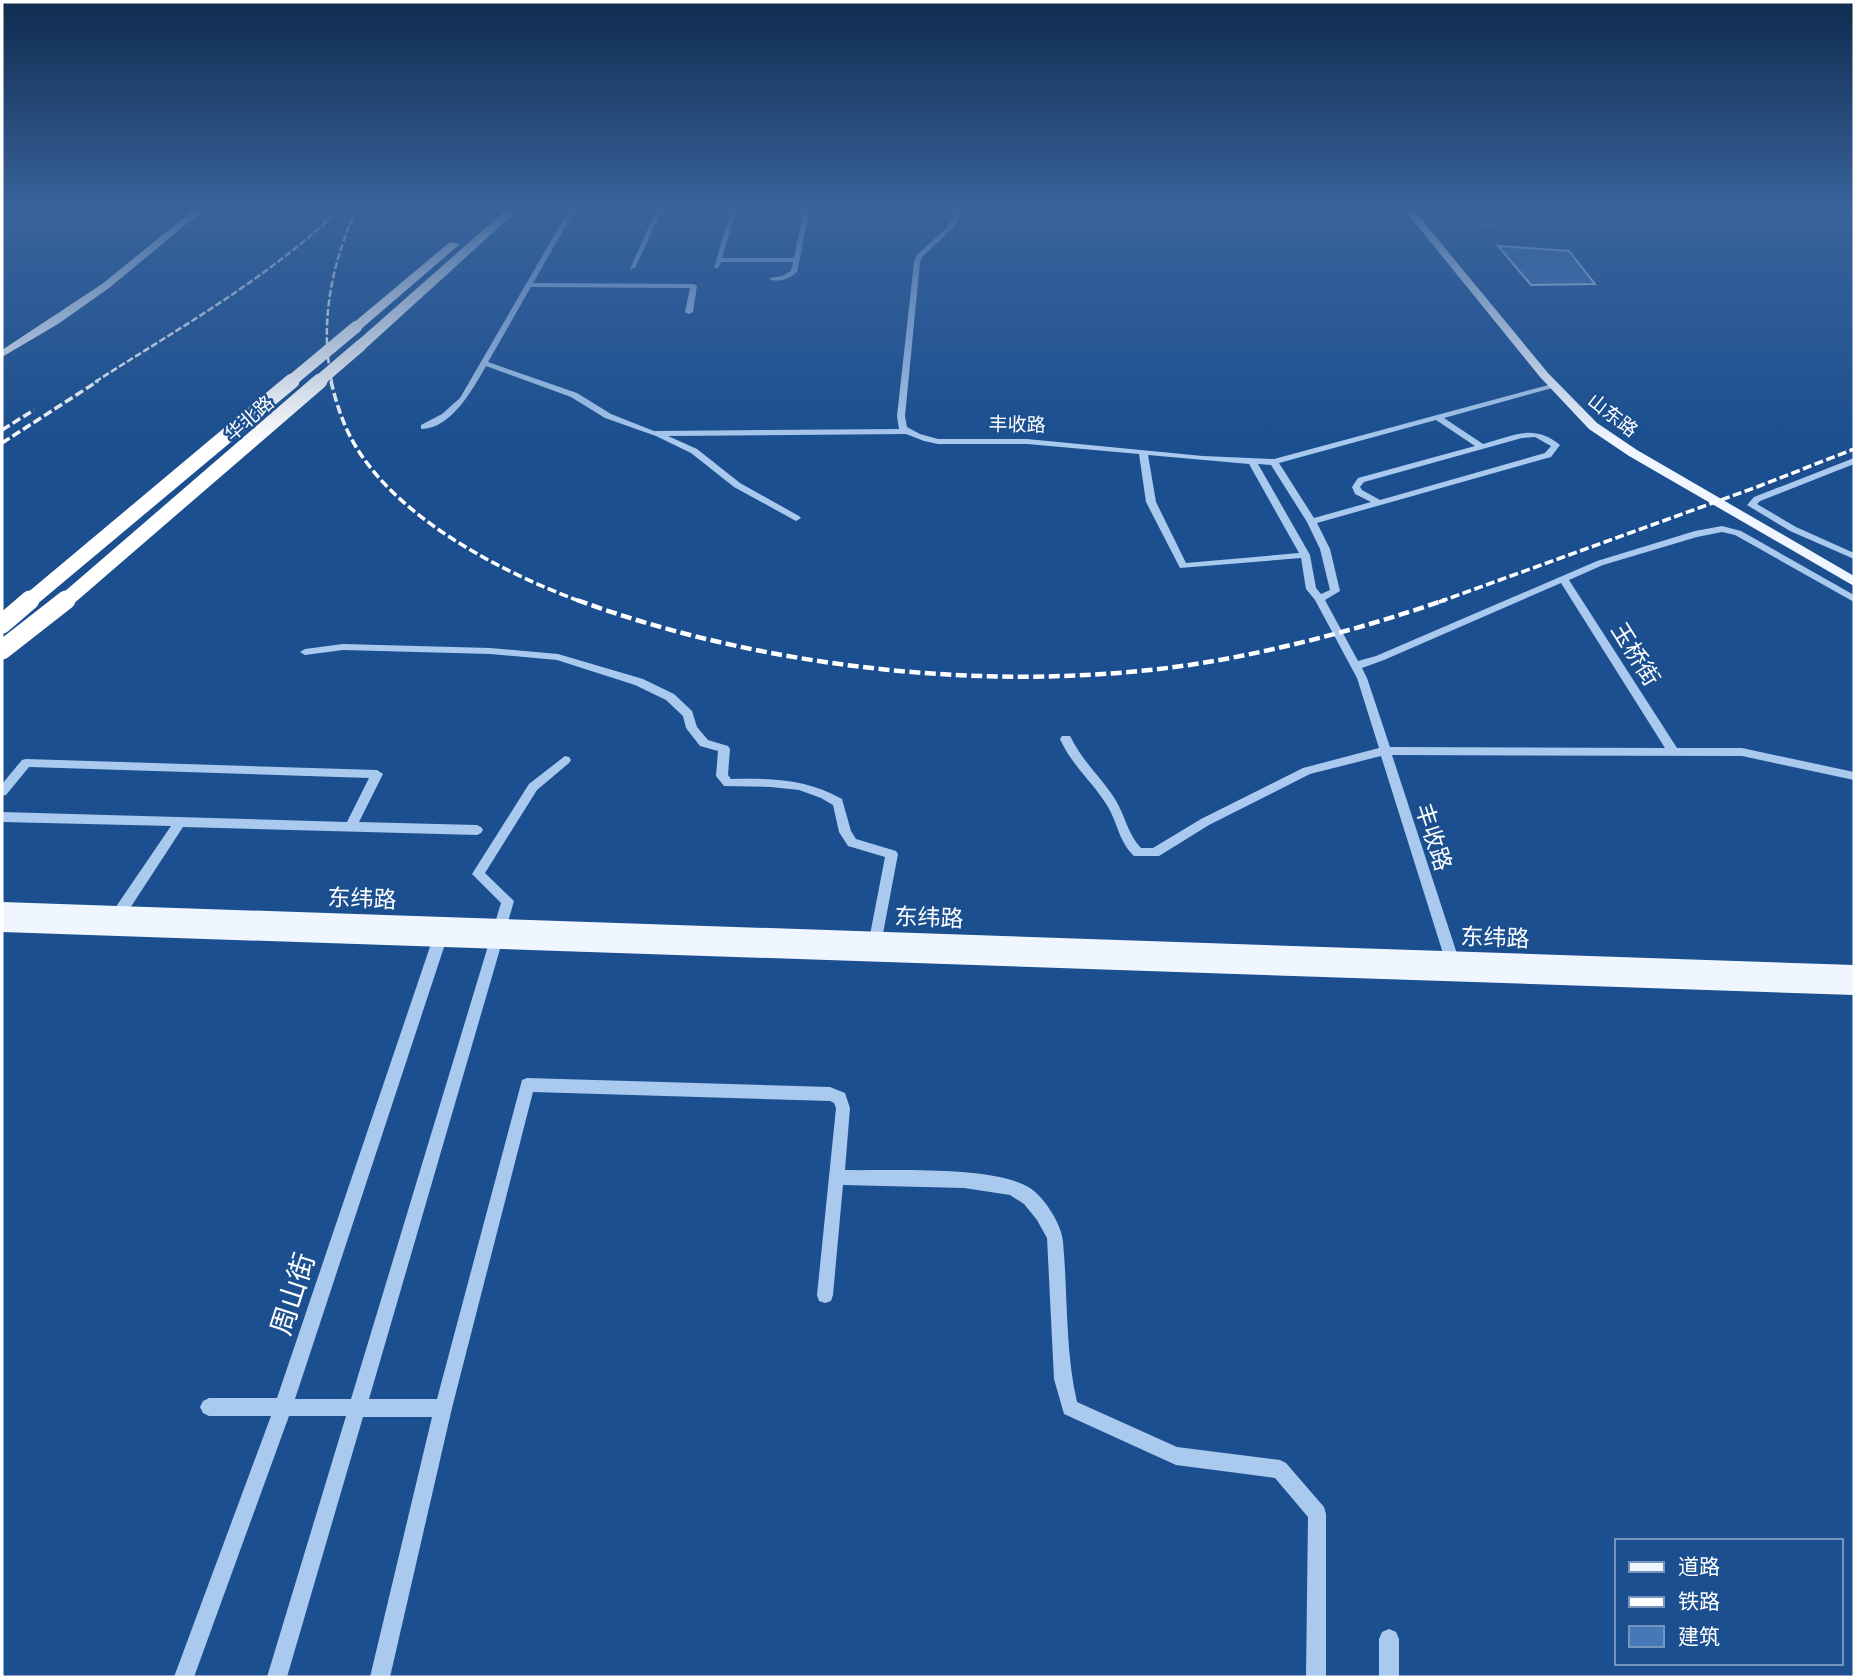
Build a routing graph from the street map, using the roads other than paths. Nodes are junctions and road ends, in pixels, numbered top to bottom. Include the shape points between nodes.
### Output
1 (95, 286) edge
2 (108, 286) edge
3 (404, 286) edge
4 (427, 286) edge
5 (526, 286) edge
6 (694, 286) edge
7 (914, 286) edge
8 (1471, 286) edge
9 (690, 312) dead end
10 (2, 346) edge
11 (2, 354) edge
12 (486, 364) junction
13 (1553, 385) junction
14 (1437, 417) junction
15 (424, 427) dead end
16 (908, 432) junction
17 (653, 434) junction
18 (1480, 446) junction
19 (1143, 452) junction
20 (1854, 461) edge
21 (1252, 462) junction
22 (1274, 462) junction
23 (1379, 503) junction
24 (796, 518) dead end
25 (1312, 522) junction
26 (1305, 555) junction
27 (1854, 556) edge
28 (1563, 579) junction
29 (1854, 582) edge
30 (1319, 599) junction
31 (1854, 599) edge
32 (2, 624) edge
33 (2, 650) edge
34 (305, 652) dead end
35 (1355, 666) junction
36 (1066, 738) dead end
37 (1383, 751) junction
38 (1674, 752) junction
39 (565, 760) dead end
40 (1854, 776) edge
41 (2, 792) edge
42 (2, 817) edge
43 (180, 822) junction
44 (351, 827) junction
45 (477, 830) dead end
46 (6, 921) edge
47 (114, 921) junction
48 (442, 932) junction
49 (499, 934) junction
50 (876, 940) junction
51 (1454, 967) junction
52 (1854, 974) edge
53 (1854, 987) edge
54 (836, 1177) junction
55 (825, 1294) dead end
56 (209, 1407) dead end
57 (283, 1407) junction
58 (360, 1408) junction
59 (443, 1408) junction
60 (1389, 1639) dead end
61 (184, 1677) edge
62 (277, 1677) edge
63 (380, 1677) edge
64 (1316, 1677) edge
65 (1389, 1677) edge

1 - 10 main road
2 - 11 main road
3 - 32 highway, 华北路, bridge
4 - 33 highway, 华北路, bridge via 122,554
5 - 12 street
6 - 9 street
7 - 16 street via 901,416
8 - 13 main road, 山东路
12 - 15 street via 463,399
12 - 17 street, 丰收路 via 574,394 608,416
13 - 14 street, 丰收路
13 - 29 main road, 山东路 via 1611,440
14 - 18 street
14 - 22 street, 丰收路
16 - 17 street, 丰收路
16 - 19 street, 丰收路 via 935,441 1040,440
17 - 24 street via 694,451 737,485
18 - 23 street via 1361,480 1358,492
18 - 23 street via 1536,434 1556,446 1548,455
19 - 21 street, 丰收路
19 - 26 street via 1151,502 1183,566
20 - 27 street via 1757,499 1752,505
21 - 22 street, 丰收路
21 - 26 street, 丰收路
22 - 25 street
23 - 25 street
25 - 30 street via 1335,591
26 - 30 street, 丰收路 via 1311,589
28 - 31 street via 1600,563 1722,529 1738,533
28 - 35 street
28 - 38 street, 玉桥街
30 - 35 street, 丰收路
34 - 50 street via 343,648 558,657 639,682 670,697 688,714 692,728 705,743 724,749 722,776 728,783 772,781 824,793 838,802 852,843 892,853
35 - 37 street, 丰收路
36 - 37 street via 1072,757 1113,805 1130,846 1138,853 1155,853 1205,822 1307,771
37 - 38 street
37 - 51 street, 丰收路
38 - 40 street via 1742,752
39 - 49 street via 533,787 478,874 508,901
41 - 44 street via 26,763 377,774
42 - 43 street
43 - 44 street
43 - 47 street
44 - 45 street
46 - 47 main road, 东纬路
47 - 48 main road, 东纬路
48 - 49 main road, 东纬路
48 - 57 street, 周山街
49 - 50 main road, 东纬路
49 - 51 main road, 东纬路
49 - 58 street
50 - 51 main road, 东纬路
51 - 52 main road, 东纬路
51 - 53 main road, 东纬路
54 - 55 street
54 - 59 street via 843,1108 840,1098 830,1094 527,1085
54 - 64 street via 995,1183 1024,1194 1046,1219 1055,1238 1063,1379 1069,1408 1176,1456 1280,1469 1317,1514
56 - 57 street
57 - 58 street
57 - 61 street, 周山街
58 - 59 street
58 - 62 street
59 - 63 street
60 - 65 street

